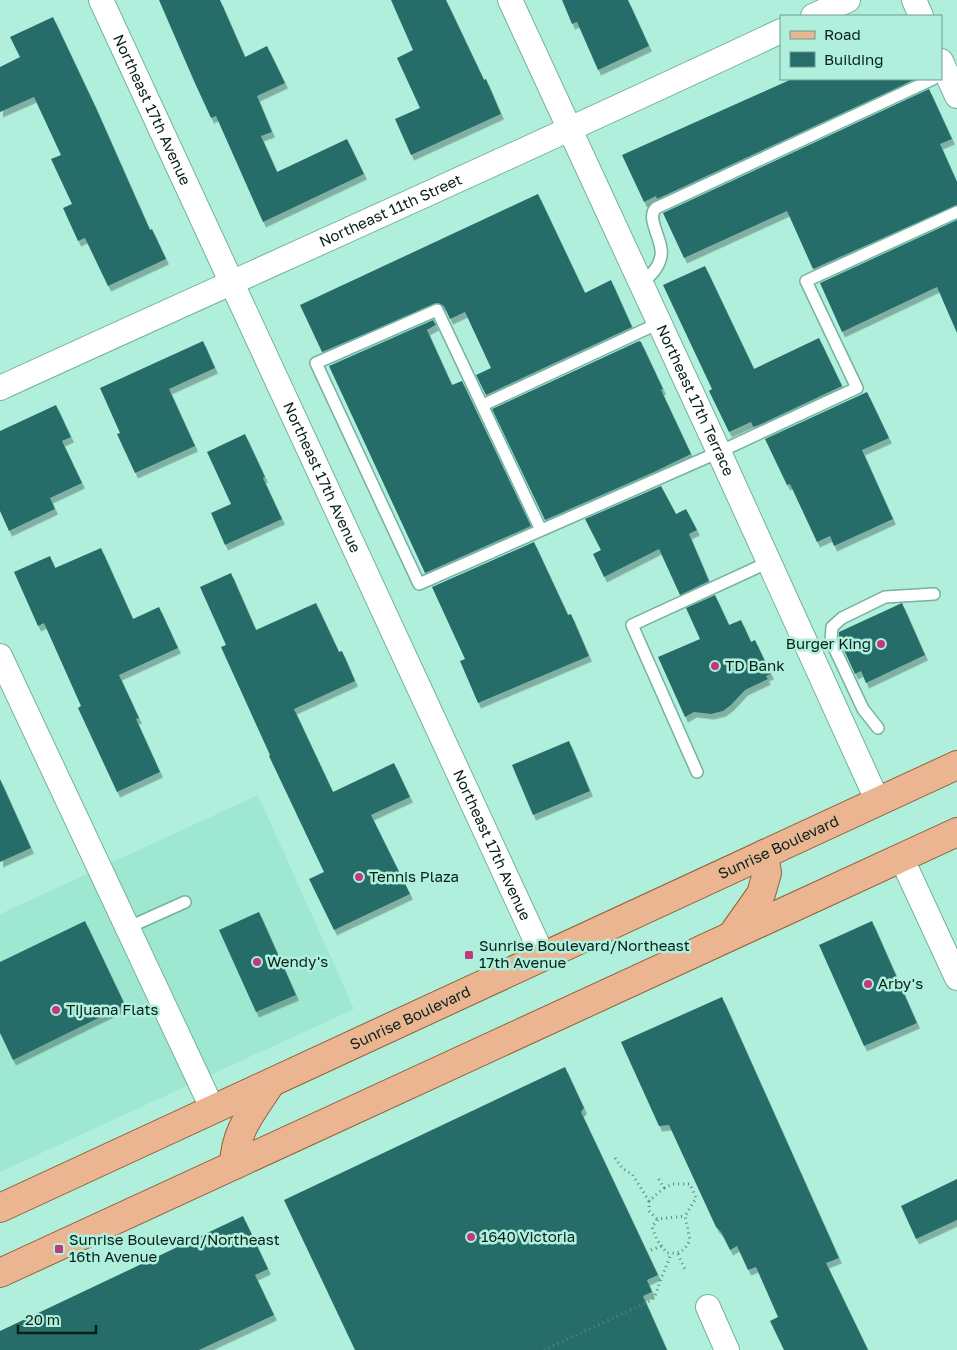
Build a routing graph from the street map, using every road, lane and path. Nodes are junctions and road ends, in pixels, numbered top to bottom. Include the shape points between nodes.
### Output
1 (101, 0) edge
2 (510, 0) edge
3 (848, 0) edge
4 (914, 0) edge
5 (815, 15) edge
6 (921, 15) edge
7 (780, 31) edge
8 (944, 71) edge
9 (925, 80) edge
10 (957, 96) edge
11 (570, 130) junction
12 (957, 212) edge
13 (231, 282) junction
14 (641, 284) junction
15 (659, 323) junction
16 (0, 388) edge
17 (483, 405) junction
18 (719, 452) junction
19 (541, 530) junction
20 (768, 562) junction
21 (934, 594) dead end
22 (0, 656) edge
23 (878, 728) dead end
24 (957, 765) edge
25 (697, 772) dead end
26 (878, 802) junction
27 (957, 832) edge
28 (764, 854) junction
29 (901, 857) junction
30 (185, 902) dead end
31 (127, 928) junction
32 (731, 936) junction
33 (543, 956) junction
34 (957, 978) edge
35 (271, 1083) junction
36 (213, 1110) junction
37 (615, 1158) dead end
38 (234, 1165) junction
39 (656, 1176) dead end
40 (664, 1188) junction
41 (649, 1200) junction
42 (0, 1208) edge
43 (685, 1216) junction
44 (658, 1219) junction
45 (662, 1246) junction
46 (651, 1250) dead end
47 (671, 1253) junction
48 (678, 1254) junction
49 (685, 1269) dead end
50 (0, 1273) edge
51 (708, 1307) dead end
52 (544, 1350) edge
53 (727, 1350) edge

1 - 13 street, Northeast 17th Avenue
2 - 11 street, Northeast 17th Terrace
3 - 5 street
4 - 6 street
7 - 11 street, Northeast 11th Street
8 - 10 street
9 - 14 lane via 656,208 651,216 660,240 661,255 653,273
11 - 13 street, Northeast 11th Street
11 - 14 street, Northeast 17th Terrace
12 - 18 lane via 806,281 856,388
13 - 16 street, Northeast 11th Street
13 - 33 street, Northeast 17th Avenue
14 - 15 street, Northeast 17th Terrace
15 - 17 lane
15 - 18 street, Northeast 17th Terrace
17 - 19 lane
17 - 19 lane via 437,310 316,363 419,584
18 - 19 lane
18 - 20 street, Northeast 17th Terrace
20 - 25 lane via 632,625
20 - 26 street, Northeast 17th Terrace
21 - 23 lane via 885,597 842,618 832,627 831,641 863,708
22 - 31 street
24 - 26 main road, Sunrise Boulevard
26 - 28 main road, Sunrise Boulevard
27 - 29 main road
28 - 32 main road via 767,873 761,894
28 - 33 main road, Sunrise Boulevard
29 - 32 main road
29 - 34 street
30 - 31 lane
31 - 36 street
32 - 38 main road
33 - 35 main road, Sunrise Boulevard
35 - 36 main road, Sunrise Boulevard
35 - 38 main road via 240,1131
36 - 42 main road, Sunrise Boulevard
37 - 41 path via 623,1169 632,1174
38 - 50 main road
39 - 40 path
40 - 41 path
40 - 43 path via 673,1184 690,1184 696,1198
41 - 44 path via 649,1211
43 - 44 path
43 - 48 path via 690,1240
44 - 45 path via 652,1227
45 - 46 path
45 - 47 path
47 - 48 path
47 - 52 path via 652,1300
48 - 49 path
51 - 53 street

